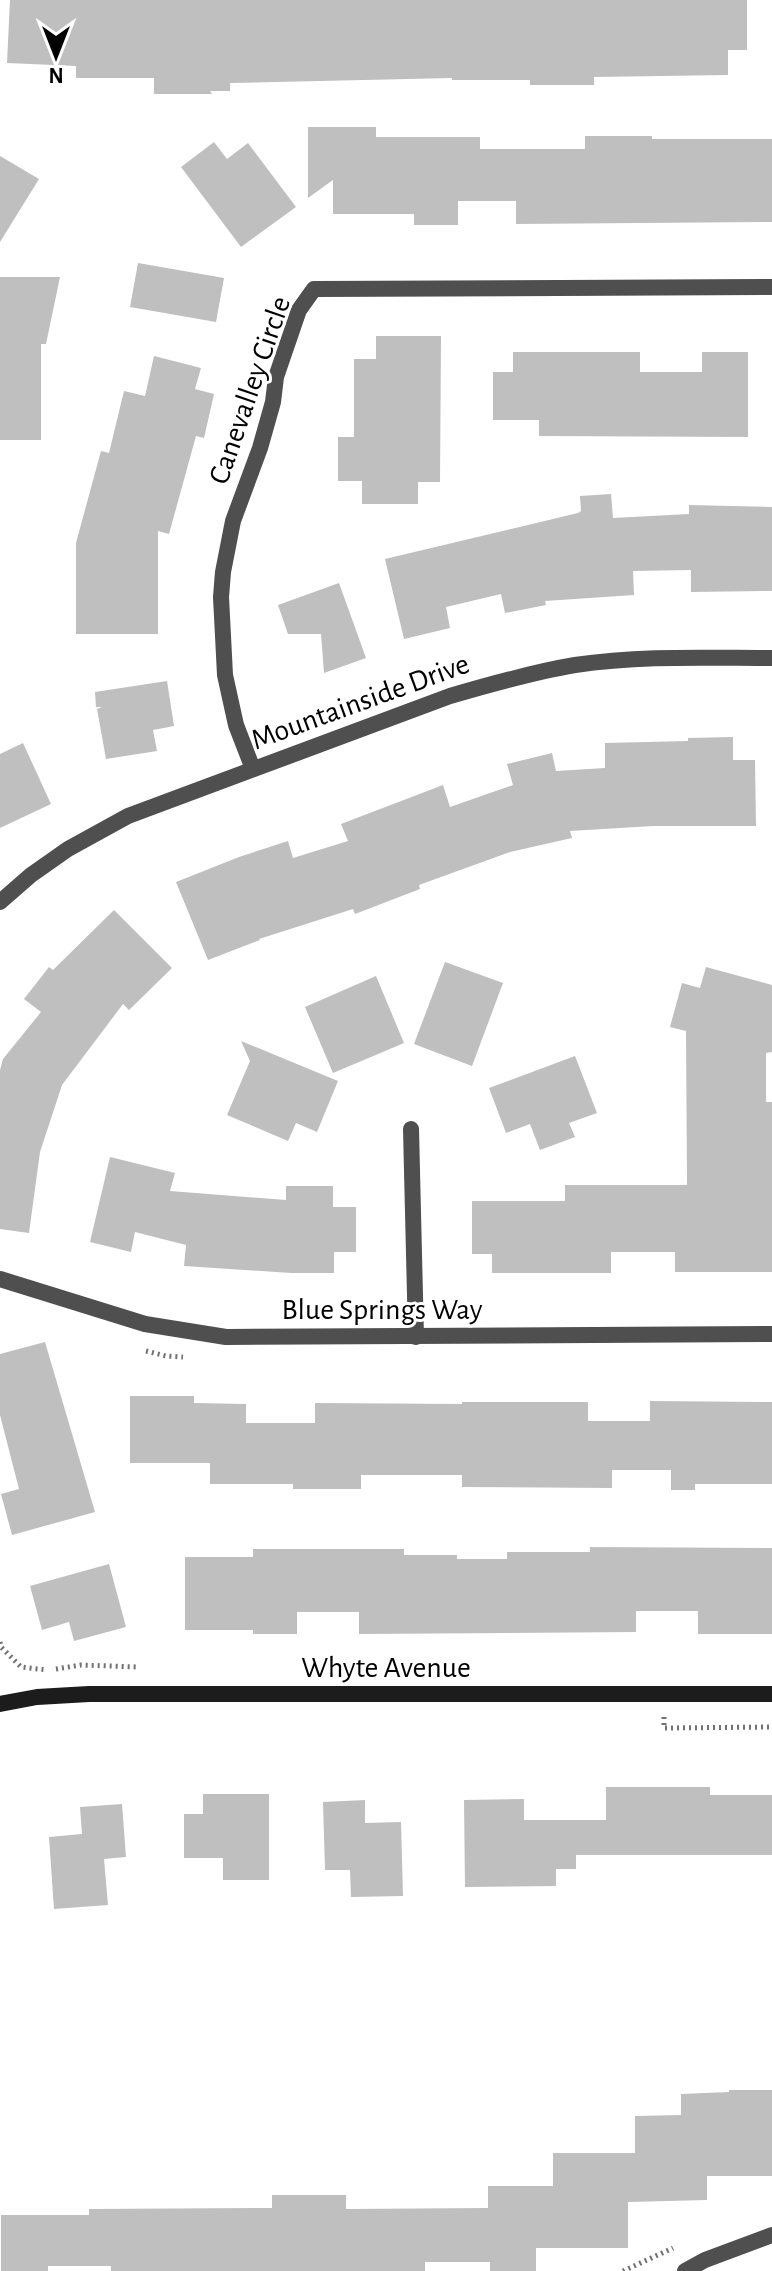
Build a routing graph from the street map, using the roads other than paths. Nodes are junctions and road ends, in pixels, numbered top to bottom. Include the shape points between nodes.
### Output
1 (772, 287) edge
2 (772, 658) edge
3 (253, 769) junction
4 (0, 902) edge
5 (411, 1129) dead end
6 (0, 1279) edge
7 (772, 1334) edge
8 (416, 1337) junction
9 (772, 1694) edge
10 (0, 1704) edge
11 (772, 2235) edge
12 (685, 2271) edge

1 - 3 street, Canevalley Circle via 314,289 299,310 276,377 223,572 225,675
2 - 3 street, Mountainside Drive via 653,658 576,665 499,681
3 - 4 street, Mountainside Drive via 128,816 68,849
5 - 8 street
6 - 8 street, Blue Springs Way via 189,1333
7 - 8 street, Blue Springs Way
9 - 10 street, Whyte Avenue via 89,1694
11 - 12 street

